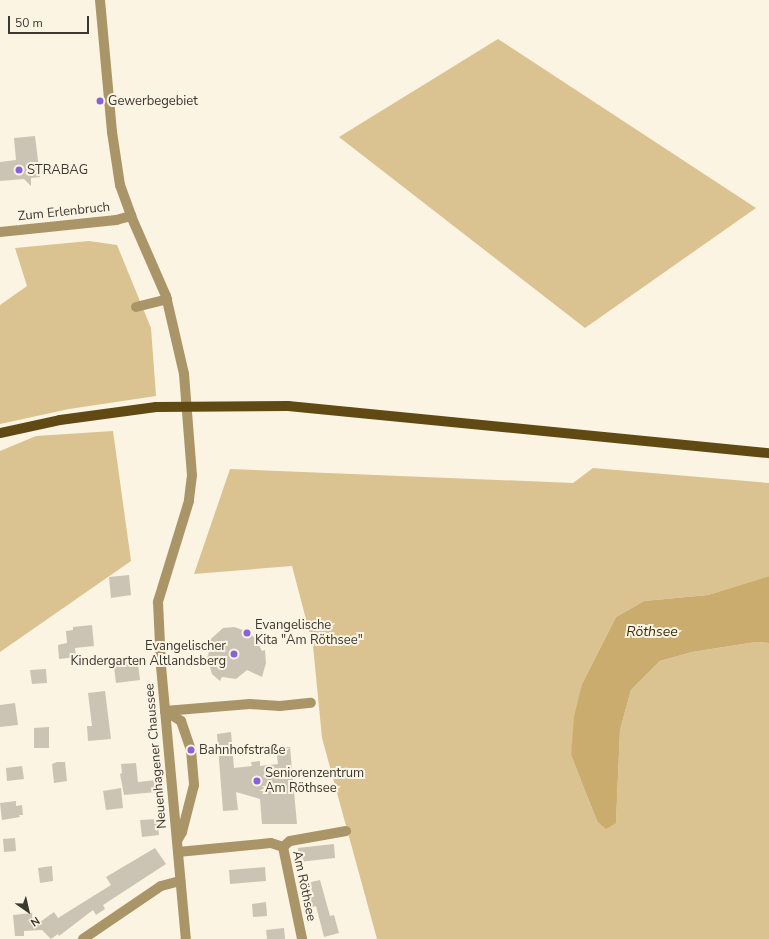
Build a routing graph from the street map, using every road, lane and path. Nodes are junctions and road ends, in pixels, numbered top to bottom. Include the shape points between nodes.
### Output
1 (100, 0) edge
2 (131, 216) junction
3 (0, 232) edge
4 (167, 299) junction
5 (136, 307) dead end
6 (186, 407) junction
7 (0, 433) edge
8 (769, 453) edge
9 (311, 703) dead end
10 (165, 711) junction
11 (346, 831) dead end
12 (177, 841) junction
13 (283, 847) junction
14 (178, 852) junction
15 (180, 882) junction
16 (96, 935) edge
17 (82, 939) edge
18 (186, 939) edge
19 (302, 939) edge

1 - 2 street, Neuenhagener Chaussee via 116,160 120,185
2 - 3 street, Zum Erlenbruch via 110,221
2 - 4 street, Neuenhagener Chaussee
4 - 5 street
4 - 6 street, Neuenhagener Chaussee via 184,374
6 - 7 main road via 156,407 75,418
6 - 8 main road via 296,406
6 - 10 street, Neuenhagener Chaussee via 192,475 190,501 158,602
9 - 10 street via 280,706 250,704
10 - 12 street, Neuenhagener Chaussee
10 - 12 street via 181,721 192,757 192,799
11 - 13 street via 290,841
12 - 14 street, Neuenhagener Chaussee
13 - 14 street, Am Röthsee via 271,843
13 - 19 street, Am Röthsee
14 - 15 street, Neuenhagener Chaussee
15 - 16 street via 161,886
15 - 18 street, Neuenhagener Chaussee
16 - 17 street

